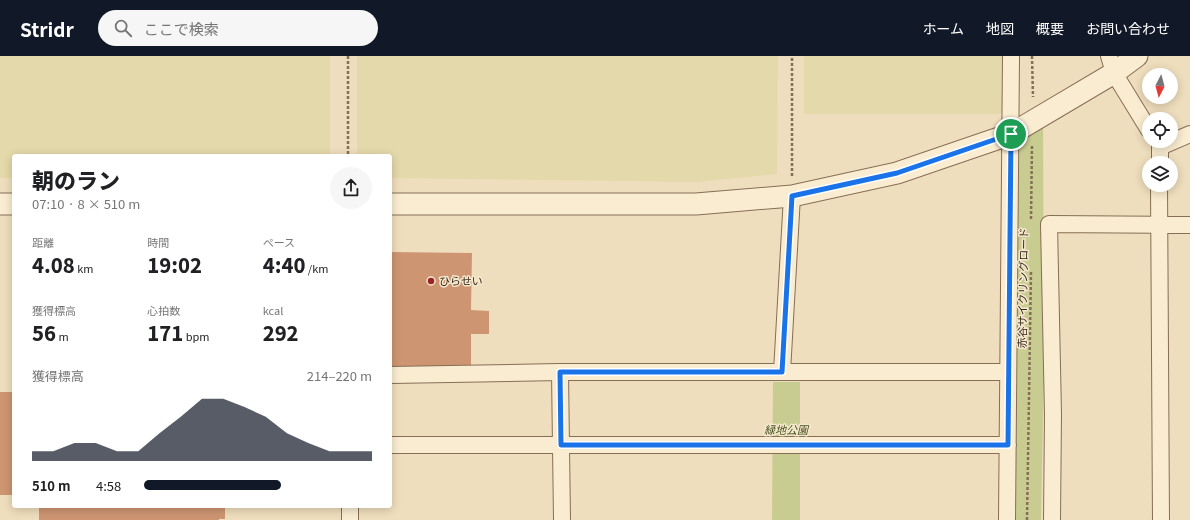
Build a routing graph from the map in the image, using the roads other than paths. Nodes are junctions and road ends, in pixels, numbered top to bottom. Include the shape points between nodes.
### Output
1 (1011, 56) edge
2 (1137, 56) edge
3 (1111, 65) edge
4 (1142, 118) edge
5 (1011, 134) junction
6 (1190, 134) edge
7 (1178, 138) edge
8 (1159, 192) edge
9 (792, 196) junction
10 (0, 204) edge
11 (12, 204) edge
12 (392, 204) edge
13 (1159, 225) junction
14 (1190, 226) edge
15 (560, 372) junction
16 (782, 372) junction
17 (1008, 372) junction
18 (392, 375) edge
19 (392, 445) edge
20 (561, 445) junction
21 (1008, 445) junction
22 (350, 508) edge
23 (350, 520) edge
24 (562, 520) edge
25 (1007, 520) edge
26 (1052, 520) edge
27 (1161, 520) edge

1 - 5 street
2 - 3 street
3 - 4 street
3 - 5 street
5 - 9 street via 897,173
5 - 17 street
6 - 7 street
8 - 13 street
9 - 12 street via 696,204
9 - 16 street
10 - 11 street
13 - 14 street
13 - 26 street via 1050,224
13 - 27 street
15 - 16 street
15 - 18 street
15 - 20 street
16 - 17 street
17 - 21 street
19 - 20 street
20 - 21 street
20 - 24 street
21 - 25 street
22 - 23 street

